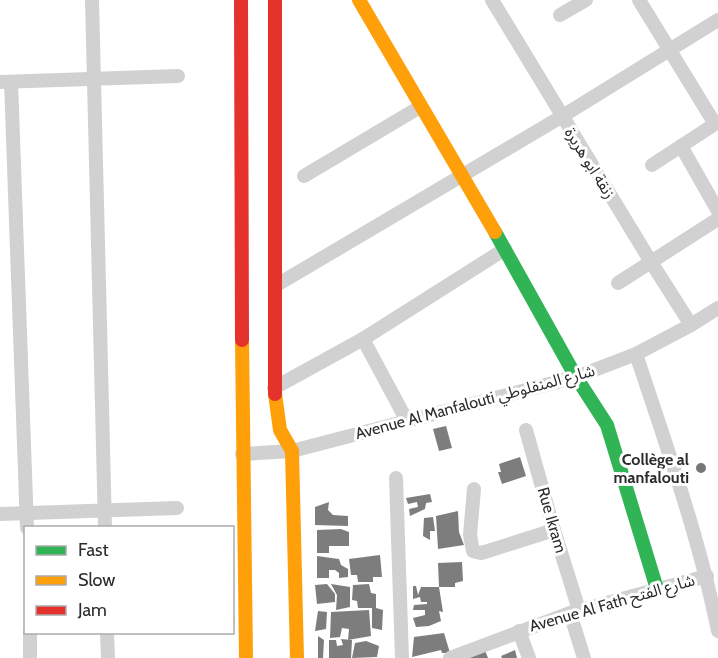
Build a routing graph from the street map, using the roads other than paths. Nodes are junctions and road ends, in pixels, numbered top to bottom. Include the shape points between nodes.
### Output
1 (92, 0) edge
2 (241, 0) edge
3 (274, 0) edge
4 (359, 0) edge
5 (492, 0) edge
6 (586, 0) edge
7 (639, 0) edge
8 (560, 15) dead end
9 (718, 20) edge
10 (669, 51) junction
11 (178, 76) dead end
12 (94, 79) junction
13 (5, 82) edge
14 (420, 107) junction
15 (561, 117) junction
16 (716, 123) edge
17 (681, 146) junction
18 (652, 165) dead end
19 (462, 174) junction
20 (304, 176) dead end
21 (0, 181) edge
22 (14, 181) junction
23 (718, 211) edge
24 (718, 219) edge
25 (505, 249) junction
26 (651, 262) junction
27 (618, 283) dead end
28 (275, 286) junction
29 (718, 308) edge
30 (692, 325) junction
31 (363, 339) junction
32 (636, 354) junction
33 (576, 377) junction
34 (274, 388) junction
35 (407, 421) junction
36 (526, 430) dead end
37 (292, 450) junction
38 (242, 454) junction
39 (396, 478) dead end
40 (474, 489) dead end
41 (177, 508) dead end
42 (105, 510) junction
43 (26, 512) junction
44 (0, 514) edge
45 (27, 526) edge
46 (105, 526) edge
47 (554, 530) junction
48 (707, 576) junction
49 (657, 589) junction
50 (575, 611) junction
51 (519, 631) junction
52 (718, 631) edge
53 (30, 634) edge
54 (107, 634) edge
55 (30, 658) edge
56 (108, 658) edge
57 (246, 658) edge
58 (297, 658) edge
59 (402, 658) edge
60 (450, 658) edge
61 (529, 658) edge
62 (584, 658) edge

1 - 12 street
2 - 38 street
3 - 28 street
4 - 14 street
5 - 15 street, زنقة ابو هريرة
6 - 8 street
7 - 10 street
9 - 10 street
10 - 15 street
10 - 16 street
11 - 12 street
12 - 13 street
12 - 42 street
13 - 22 street
14 - 19 street
14 - 20 street
15 - 19 street
15 - 26 street, زنقة ابو هريرة
16 - 17 street
17 - 18 street
17 - 23 street
19 - 25 street
19 - 28 street
21 - 22 street
22 - 43 street
24 - 26 street
25 - 31 street
25 - 33 street
26 - 27 street
26 - 30 street, زنقة ابو هريرة
28 - 34 street
29 - 30 street, Avenue Al Manfalouti شارع المنفلوطي
30 - 32 street, Avenue Al Manfalouti شارع المنفلوطي
31 - 34 street
31 - 35 street
32 - 33 street, Avenue Al Manfalouti شارع المنفلوطي
32 - 48 street
33 - 35 street, Avenue Al Manfalouti شارع المنفلوطي
33 - 49 street via 607,425
34 - 37 street via 280,430
35 - 37 street, Avenue Al Manfalouti شارع المنفلوطي
36 - 47 street, Rue Ikram
37 - 38 street, Avenue Al Manfalouti شارع المنفلوطي
37 - 58 street
38 - 57 street
39 - 59 street
40 - 47 street via 470,535 473,551 481,553
41 - 42 street
42 - 43 street
42 - 46 street
43 - 44 street
43 - 45 street
47 - 50 street, Rue Ikram
48 - 49 street, Avenue Al Fath شارع الفتح
48 - 52 street
49 - 50 street, Avenue Al Fath شارع الفتح
50 - 51 street, Avenue Al Fath شارع الفتح
50 - 62 street, Rue Ikram
51 - 60 street, Avenue Al Fath شارع الفتح
51 - 61 street
53 - 55 street
54 - 56 street

